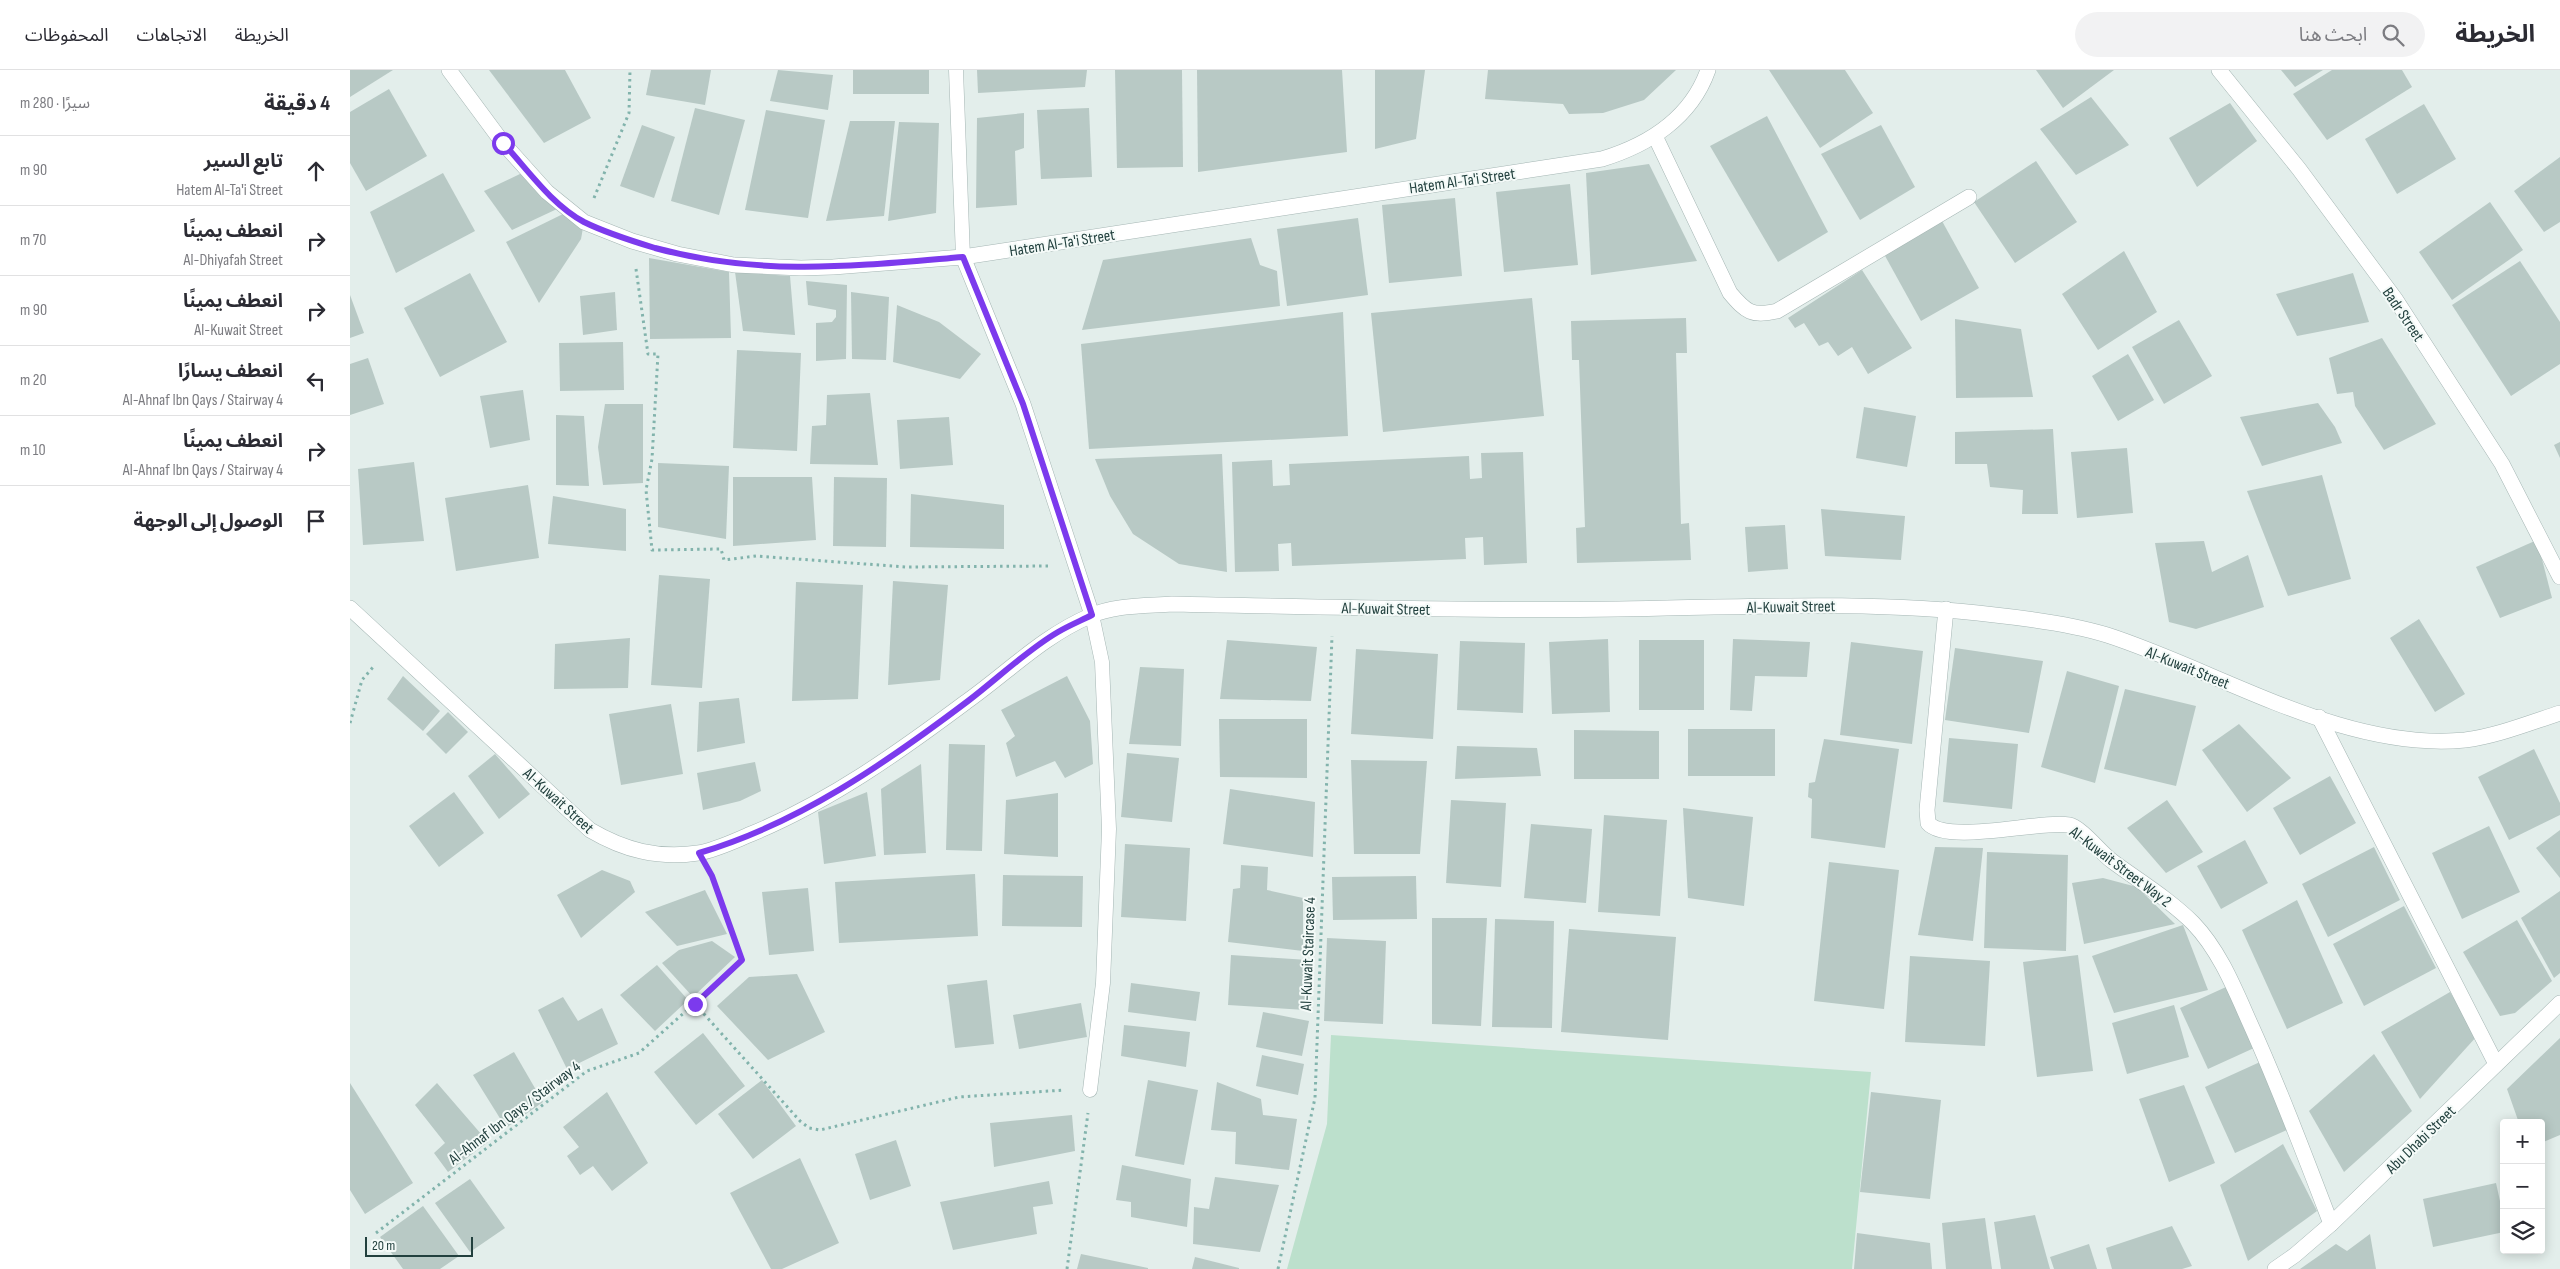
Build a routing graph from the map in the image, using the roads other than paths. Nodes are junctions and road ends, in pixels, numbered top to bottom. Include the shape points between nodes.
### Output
1 (449, 70) edge
2 (956, 70) edge
3 (1708, 70) edge
4 (2219, 70) edge
5 (1655, 136) junction
6 (1968, 196) dead end
7 (963, 257) junction
8 (2560, 577) edge
9 (350, 608) edge
10 (1946, 609) junction
11 (1092, 615) junction
12 (2560, 713) edge
13 (2319, 717) junction
14 (2560, 1003) edge
15 (2496, 1064) junction
16 (1090, 1090) road end
17 (2332, 1224) junction
18 (2275, 1269) edge

1 - 7 street, Hatem Al-Ta'i Street via 503,143 566,209 584,222 632,241 734,265 776,268
2 - 7 lane
3 - 5 street, Hatem Al-Ta'i Street via 1676,119
4 - 8 street, Badr Street via 2299,169 2396,300 2502,464
5 - 6 street via 1730,293 1752,313 1777,311
5 - 7 street, Hatem Al-Ta'i Street via 1630,150 1602,159
7 - 11 street via 1023,404
9 - 11 street, Al-Kuwait Street via 590,830 612,843 640,853 699,853 726,845 811,806 895,753 1057,632
10 - 11 street, Al-Kuwait Street via 1832,605 1507,610 1172,604
10 - 13 street, Al-Kuwait Street via 2034,620 2107,635 2265,699
10 - 17 street, Al-Kuwait Street Way 2 via 1928,823 1940,829 1964,831 2002,831 2061,824 2074,826 2109,858 2170,902 2194,924 2229,976 2278,1085
11 - 16 lane via 1102,662 1109,829 1103,983
12 - 13 street, Al-Kuwait Street via 2468,740 2441,741 2363,732
13 - 15 street
14 - 15 street, Abu Dhabi Street
15 - 17 street, Abu Dhabi Street
17 - 18 street, Abu Dhabi Street

